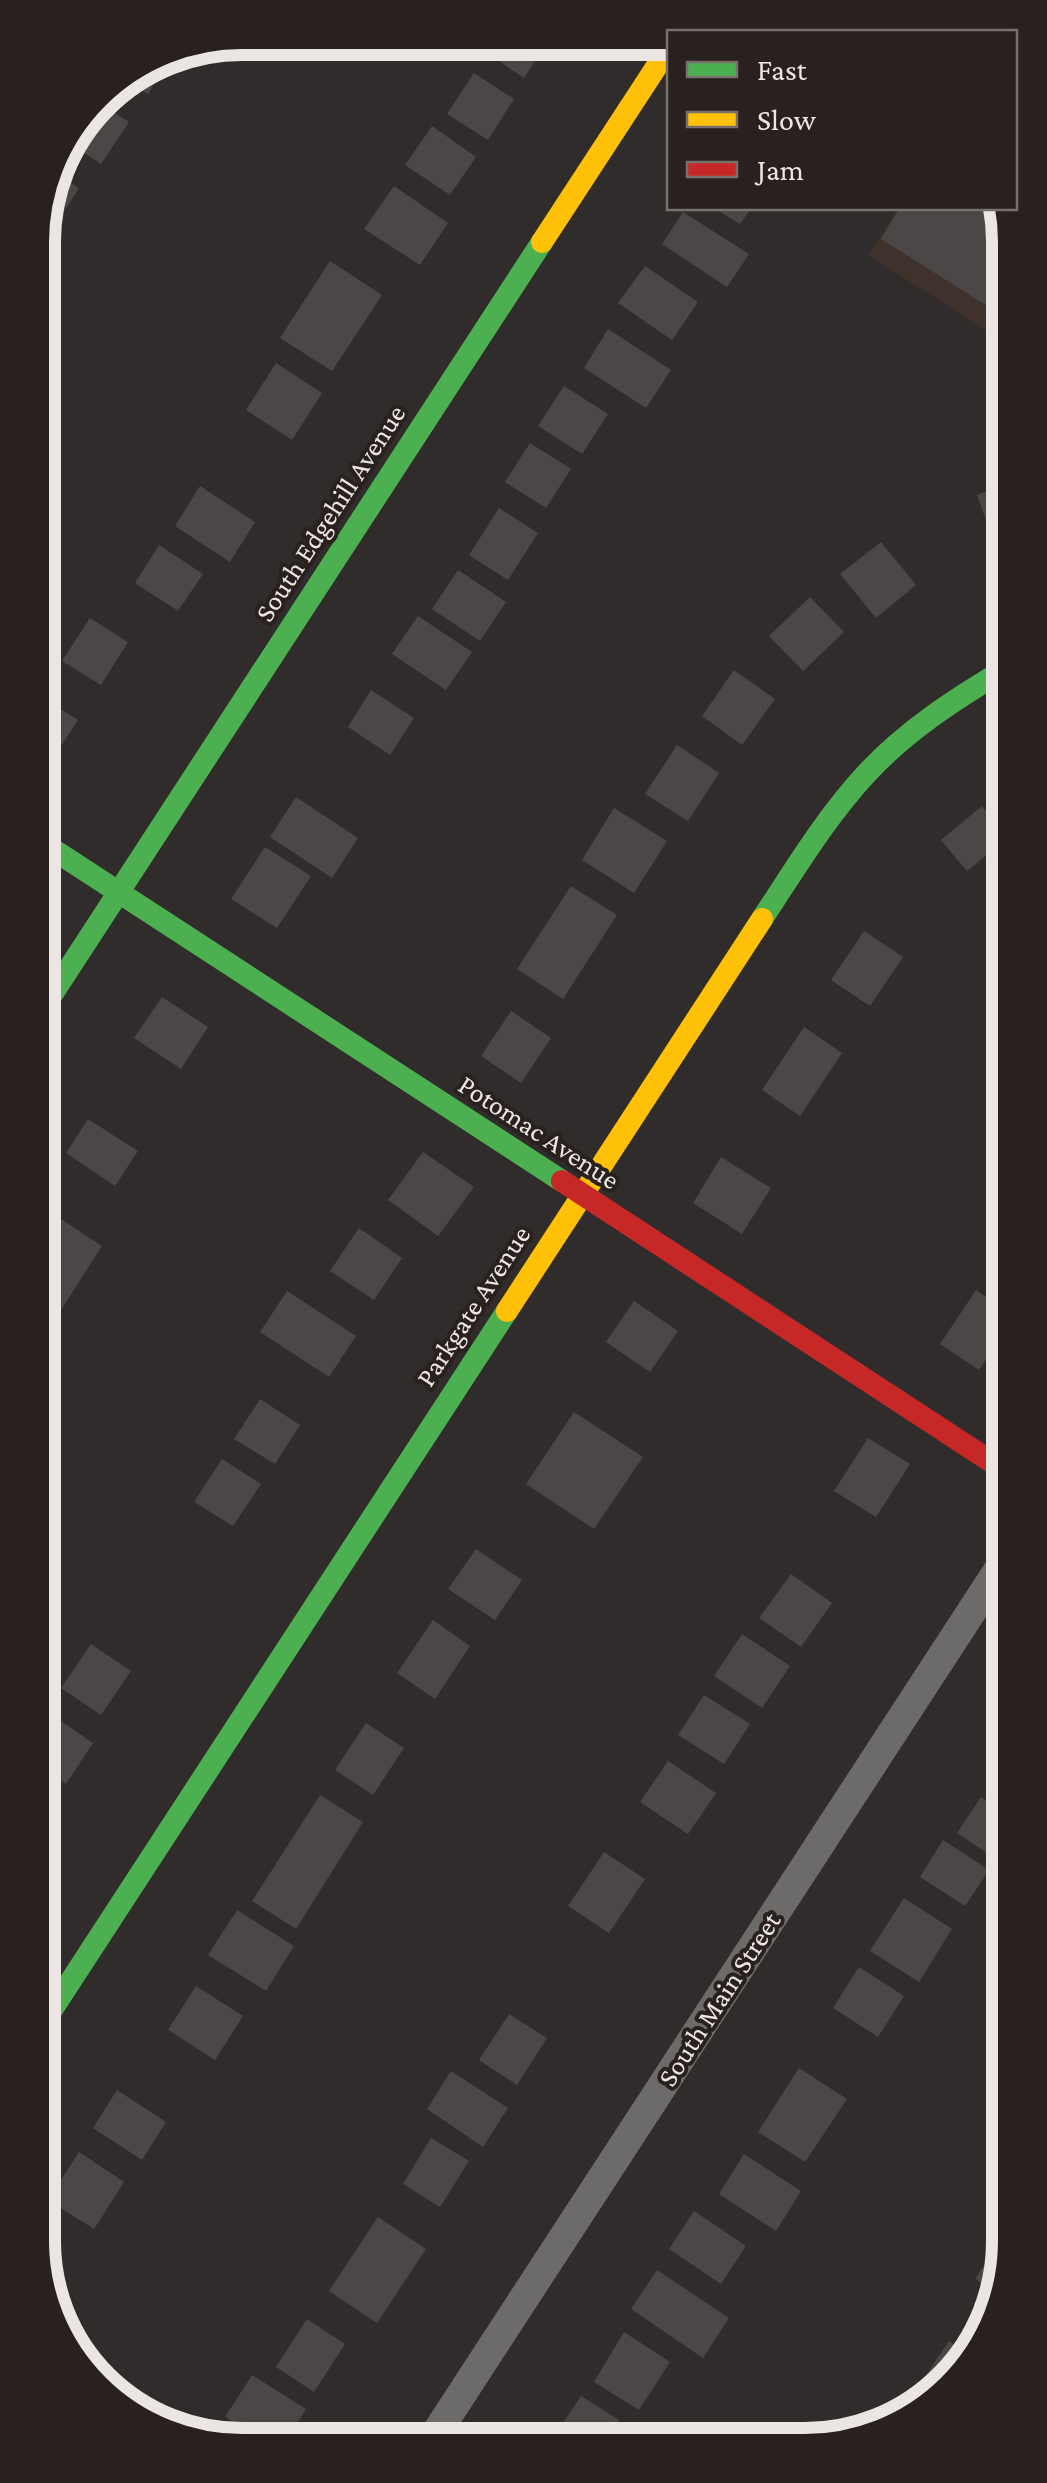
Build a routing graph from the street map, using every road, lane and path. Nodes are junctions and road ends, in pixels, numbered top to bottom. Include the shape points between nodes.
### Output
1 (664, 55) edge
2 (992, 678) edge
3 (55, 851) edge
4 (119, 892) junction
5 (55, 990) edge
6 (581, 1196) junction
7 (992, 1462) edge
8 (992, 1580) edge
9 (55, 2005) edge
10 (439, 2428) edge

1 - 4 street, South Edgehill Avenue
2 - 6 street, Parkgate Avenue via 896,744 850,792
3 - 4 street, Potomac Avenue
4 - 5 street, South Edgehill Avenue
4 - 6 street, Potomac Avenue
6 - 7 street, Potomac Avenue
6 - 9 street, Parkgate Avenue
8 - 10 street, South Main Street

